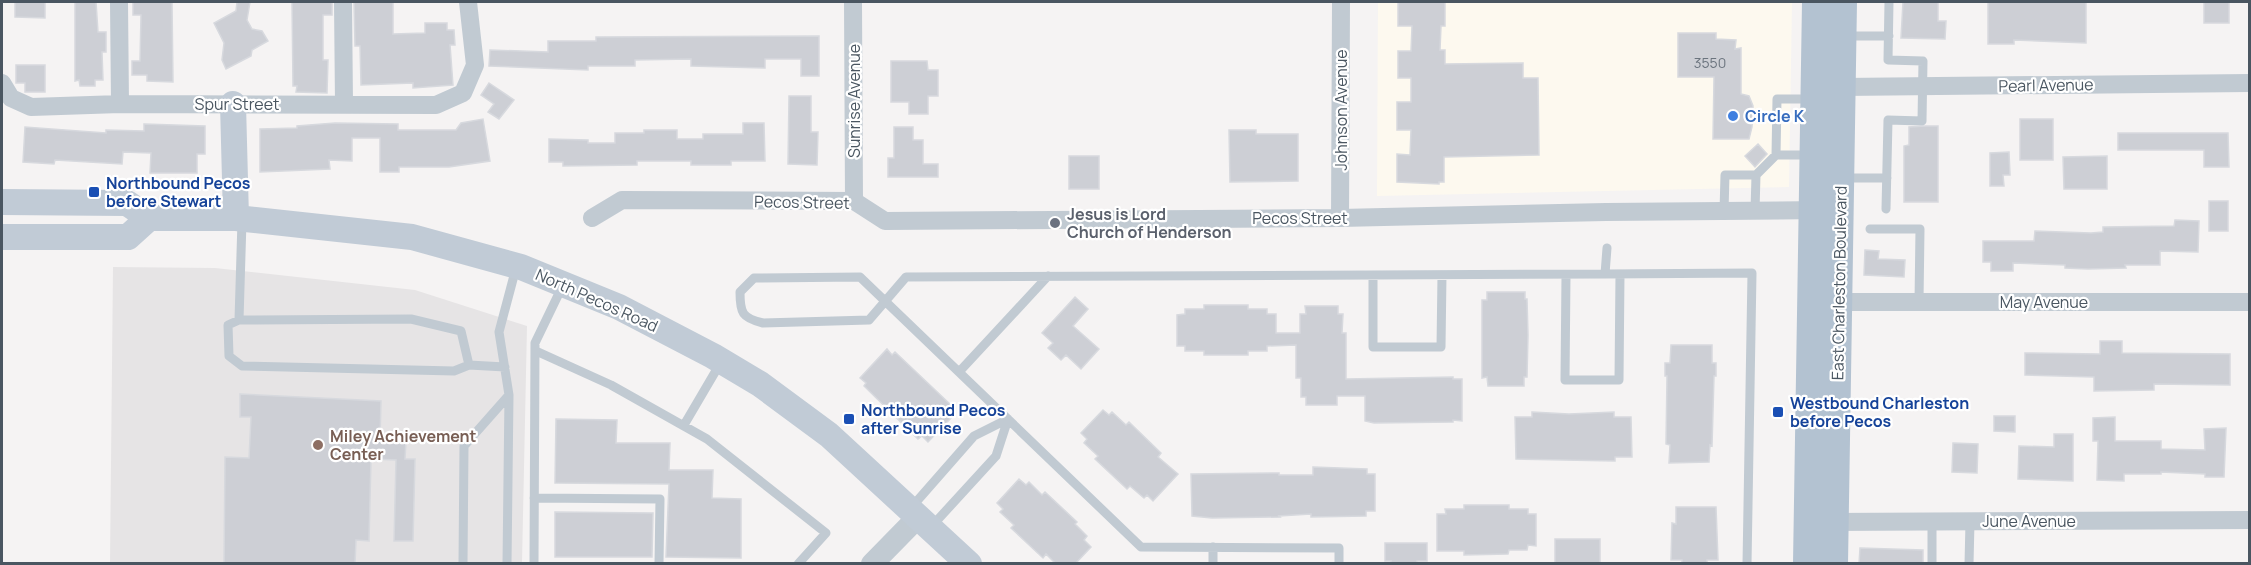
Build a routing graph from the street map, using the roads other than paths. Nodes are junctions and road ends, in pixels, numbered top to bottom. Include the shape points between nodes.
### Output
1 (119, 2) edge
2 (343, 2) edge
3 (468, 2) edge
4 (853, 2) edge
5 (1341, 2) edge
6 (1816, 2) edge
7 (1843, 2) edge
8 (1889, 2) edge
9 (1843, 36) junction
10 (1889, 36) junction
11 (2250, 83) edge
12 (1842, 87) junction
13 (1922, 87) junction
14 (6, 90) edge
15 (1815, 99) junction
16 (120, 104) junction
17 (233, 104) junction
18 (344, 104) junction
19 (1776, 155) junction
20 (1814, 156) junction
21 (1756, 175) junction
22 (1840, 178) junction
23 (1887, 178) junction
24 (854, 201) junction
25 (2, 202) edge
26 (1886, 209) dead end
27 (1827, 210) junction
28 (1724, 211) junction
29 (1755, 211) junction
30 (149, 218) junction
31 (239, 218) junction
32 (592, 218) dead end
33 (1340, 218) junction
34 (1870, 230) dead end
35 (2, 237) edge
36 (1606, 248) dead end
37 (516, 265) junction
38 (1605, 274) junction
39 (1620, 274) junction
40 (1372, 275) junction
41 (1442, 275) junction
42 (1566, 275) junction
43 (1048, 276) junction
44 (564, 284) junction
45 (885, 301) junction
46 (1838, 302) junction
47 (1919, 302) junction
48 (2250, 302) edge
49 (239, 320) junction
50 (536, 351) junction
51 (722, 361) junction
52 (469, 365) junction
53 (505, 367) junction
54 (959, 372) junction
55 (509, 395) junction
56 (1008, 419) junction
57 (684, 425) junction
58 (534, 498) junction
59 (920, 518) junction
60 (2250, 520) edge
61 (1821, 522) junction
62 (1932, 522) junction
63 (1970, 522) junction
64 (1213, 547) junction
65 (463, 564) edge
66 (507, 564) edge
67 (534, 564) edge
68 (659, 564) edge
69 (798, 564) edge
70 (872, 564) edge
71 (969, 564) edge
72 (1213, 564) edge
73 (1339, 564) edge
74 (1746, 564) edge
75 (1807, 564) edge
76 (1834, 564) edge
77 (1932, 564) edge
78 (1969, 564) edge

1 - 16 street
2 - 18 street
3 - 18 street, Spur Street via 475,65 463,93 436,105
4 - 24 street, Sunrise Avenue
5 - 33 street, Johnson Avenue
6 - 15 main road, East Charleston Boulevard
7 - 9 main road, East Charleston Boulevard
8 - 10 lane
9 - 10 lane
9 - 12 main road, East Charleston Boulevard
10 - 13 lane via 1888,60 1923,61
11 - 13 street, Pearl Avenue
12 - 13 street, Pearl Avenue
12 - 22 main road, East Charleston Boulevard
13 - 23 lane via 1922,121 1888,120
14 - 16 street, Spur Street via 31,107
15 - 19 lane via 1777,99
15 - 20 main road, East Charleston Boulevard
16 - 17 street, Spur Street
17 - 18 street, Spur Street
17 - 31 main road
19 - 20 lane
19 - 21 lane
20 - 27 main road, East Charleston Boulevard
21 - 28 lane via 1725,175
21 - 29 lane
22 - 23 lane
22 - 27 main road, East Charleston Boulevard
23 - 26 lane
24 - 32 street, Pecos Street via 621,200
24 - 33 street, Pecos Street via 885,221
25 - 30 main road via 128,203
27 - 29 street, Pecos Street
27 - 46 main road, East Charleston Boulevard
27 - 61 main road, East Charleston Boulevard
28 - 29 street, Pecos Street
28 - 33 street, Pecos Street
30 - 31 main road, North Pecos Road
30 - 35 main road via 128,237
31 - 37 main road, North Pecos Road via 412,237
31 - 49 lane
34 - 47 lane via 1920,229
36 - 38 lane
37 - 44 main road, North Pecos Road
37 - 53 lane via 499,333
38 - 39 lane
38 - 42 lane
39 - 42 lane via 1619,380 1565,380
39 - 74 lane via 1752,273
40 - 41 lane
40 - 41 lane via 1373,347 1441,346
40 - 43 lane
41 - 42 lane
43 - 45 lane via 906,277
43 - 54 lane
44 - 50 lane via 535,343
44 - 51 main road, North Pecos Road via 619,307
45 - 45 lane via 860,278 754,278 740,292 740,309 749,319 763,323 869,320
45 - 54 lane
46 - 47 street, May Avenue
46 - 61 main road, East Charleston Boulevard
47 - 48 street, May Avenue
49 - 52 lane via 411,319 461,331
49 - 52 lane via 228,325 229,356 242,366 454,371
50 - 57 lane via 611,385
50 - 58 lane
51 - 57 lane
51 - 59 main road, North Pecos Road via 829,435
52 - 53 lane
53 - 55 lane
54 - 56 lane
55 - 65 lane via 464,446
55 - 66 lane
56 - 59 lane via 974,436
56 - 59 lane via 996,456
56 - 64 lane via 1141,547
57 - 69 lane via 826,533
58 - 67 lane
58 - 68 lane via 660,499
59 - 70 street
59 - 71 main road, North Pecos Road
60 - 63 street, June Avenue
61 - 62 street, June Avenue
61 - 75 main road, East Charleston Boulevard
61 - 76 main road, East Charleston Boulevard
62 - 63 street, June Avenue
62 - 77 lane
63 - 78 lane
64 - 72 lane
64 - 73 lane via 1339,548

